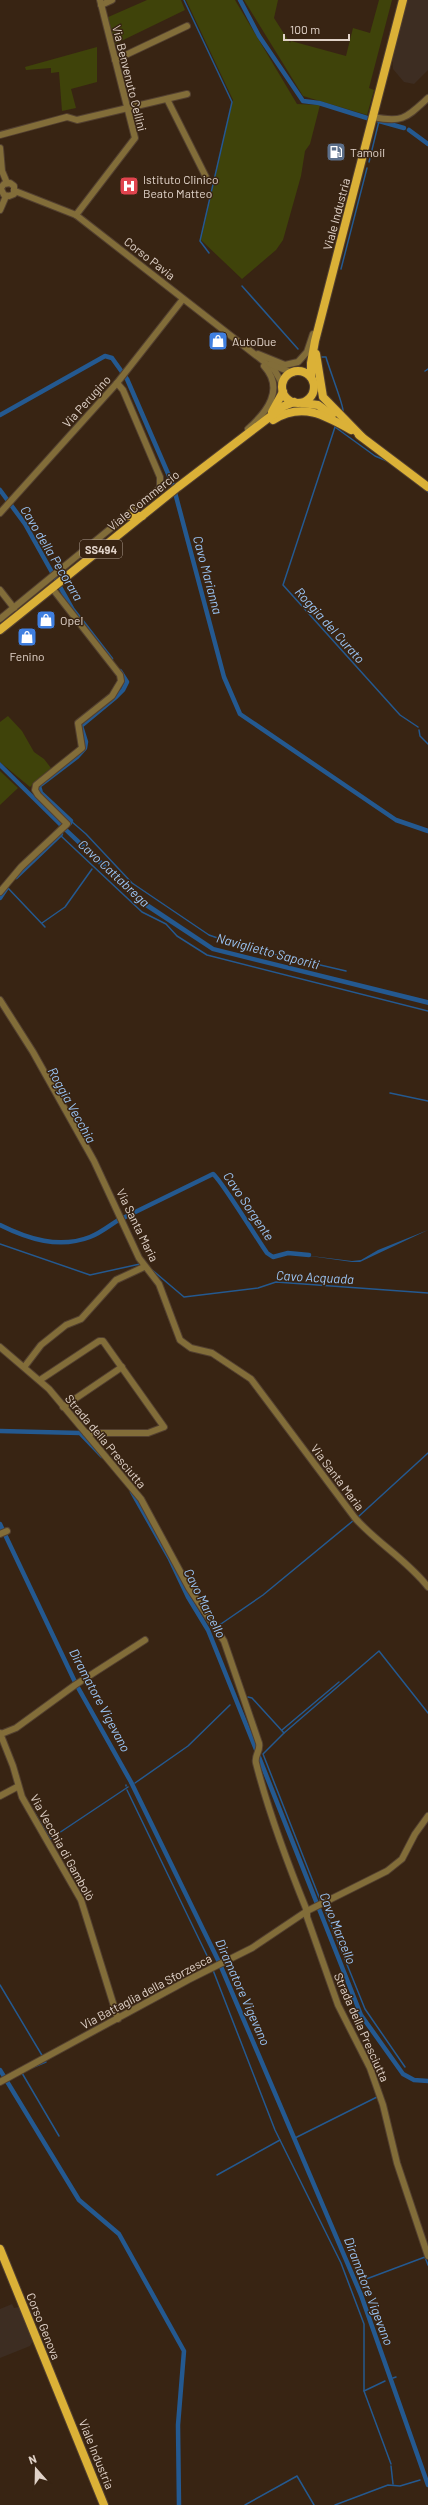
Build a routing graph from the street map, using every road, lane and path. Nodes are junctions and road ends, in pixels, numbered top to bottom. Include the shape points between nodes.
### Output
1 (112, 0) edge
2 (403, 0) edge
3 (100, 2) edge
4 (187, 26) dead end
5 (114, 60) junction
6 (187, 94) dead end
7 (428, 98) edge
8 (167, 99) junction
9 (126, 108) junction
10 (373, 117) junction
11 (0, 135) edge
12 (0, 148) edge
13 (206, 177) dead end
14 (7, 183) junction
15 (1, 188) edge
16 (14, 191) junction
17 (6, 196) junction
18 (0, 210) edge
19 (76, 215) junction
20 (328, 291) junction
21 (183, 299) junction
22 (315, 341) junction
23 (248, 349) junction
24 (262, 360) junction
25 (296, 372) junction
26 (311, 377) junction
27 (117, 383) junction
28 (314, 386) junction
29 (283, 389) junction
30 (298, 402) junction
31 (339, 419) junction
32 (246, 434) junction
33 (362, 437) junction
34 (222, 453) junction
35 (428, 487) edge
36 (0, 513) edge
37 (128, 516) junction
38 (142, 516) junction
39 (55, 582) junction
40 (0, 590) edge
41 (14, 608) junction
42 (0, 619) edge
43 (0, 630) edge
44 (0, 892) edge
45 (0, 1000) edge
46 (144, 1267) junction
47 (0, 1346) edge
48 (25, 1366) junction
49 (122, 1366) junction
50 (40, 1380) junction
51 (63, 1407) junction
52 (86, 1433) junction
53 (7, 1531) dead end
54 (0, 1534) edge
55 (428, 1587) edge
56 (145, 1640) dead end
57 (0, 1733) edge
58 (17, 1787) junction
59 (0, 1796) edge
60 (428, 1816) edge
61 (307, 1911) junction
62 (118, 2020) junction
63 (4, 2080) edge
64 (0, 2249) edge
65 (428, 2256) edge
66 (67, 2412) joint
67 (104, 2505) edge

1 - 3 street
2 - 10 main road, Viale Industria / SS494
3 - 5 street, Via Benvenuto Cellini
4 - 5 street
5 - 9 street, Via Benvenuto Cellini
6 - 8 street
7 - 10 street via 406,118 386,120
8 - 9 street
8 - 13 street
9 - 11 street via 77,120 66,118
9 - 19 street, Via Benvenuto Cellini via 135,138
10 - 20 main road, Viale Industria / SS494
12 - 14 street via 2,171
14 - 15 street
14 - 16 street, Corso Pavia via 14,186
15 - 17 street
16 - 17 street via 12,195
16 - 19 street, Corso Pavia
17 - 18 street
19 - 21 street, Corso Pavia
20 - 22 main road, Viale Industria / SS494
20 - 23 street via 307,352 298,362 291,365 277,363
20 - 33 main road via 315,356 321,388 328,404
21 - 23 street, Corso Pavia
21 - 27 street, Via Perugino
22 - 25 main road, Viale Industria / SS494 via 306,363
22 - 26 main road, Viale Industria / SS494
23 - 24 street, Corso Pavia
23 - 34 street via 269,372 274,382 274,395 259,419
24 - 25 street, Corso Pavia
24 - 29 street, Corso Pavia via 275,372
25 - 26 main road
25 - 29 main road, SS494 via 286,378
26 - 28 main road, SS494
27 - 36 street, Via Perugino
27 - 37 street via 123,390 161,482 157,492
28 - 30 main road, SS494 via 310,398
28 - 31 main road via 321,402
29 - 30 main road
29 - 32 main road, Viale Commercio / SS494 via 271,412
30 - 31 main road via 318,405
30 - 32 main road, Viale Commercio / SS494 via 284,406
31 - 33 main road
32 - 34 main road, Viale Commercio / SS494
33 - 34 main road via 320,414 299,410 278,417
33 - 35 main road
34 - 38 main road, Viale Commercio / SS494
37 - 38 main road
37 - 39 street
38 - 39 main road, Viale Commercio / SS494
39 - 41 street
39 - 43 main road, Viale Commercio / SS494
39 - 44 street via 120,675 121,681 112,696 78,723 82,748 36,785 38,795 65,826 21,867
40 - 41 street
41 - 42 street
45 - 46 street, Via Santa Maria via 74,1123
46 - 48 street via 116,1280 81,1319 66,1326 42,1345
46 - 55 street, Via Santa Maria via 159,1284 180,1340 191,1348 212,1353 250,1379 359,1522
47 - 48 street, Strada della Presciutta
48 - 50 street, Strada della Presciutta
49 - 50 street via 103,1341 99,1341
49 - 51 street
49 - 52 street via 164,1427 148,1432
50 - 51 street, Strada della Presciutta
51 - 52 street, Strada della Presciutta
52 - 61 street, Strada della Presciutta via 141,1500 189,1588 224,1641 259,1743 260,1749 255,1761 275,1830
53 - 54 street
56 - 57 street via 16,1728
57 - 58 street, Via Vecchia di Gambolò via 13,1766
58 - 59 street
58 - 62 street, Via Vecchia di Gambolò via 81,1900
60 - 61 street, Via Battaglia della Sforzesca via 402,1859 392,1867 358,1887
61 - 62 street, Via Battaglia della Sforzesca via 252,1948
61 - 65 street, Strada della Presciutta via 338,2005 375,2081 397,2163
62 - 63 street, Via Battaglia della Sforzesca
64 - 66 main road, Corso Genova
66 - 67 main road, Viale Industria

